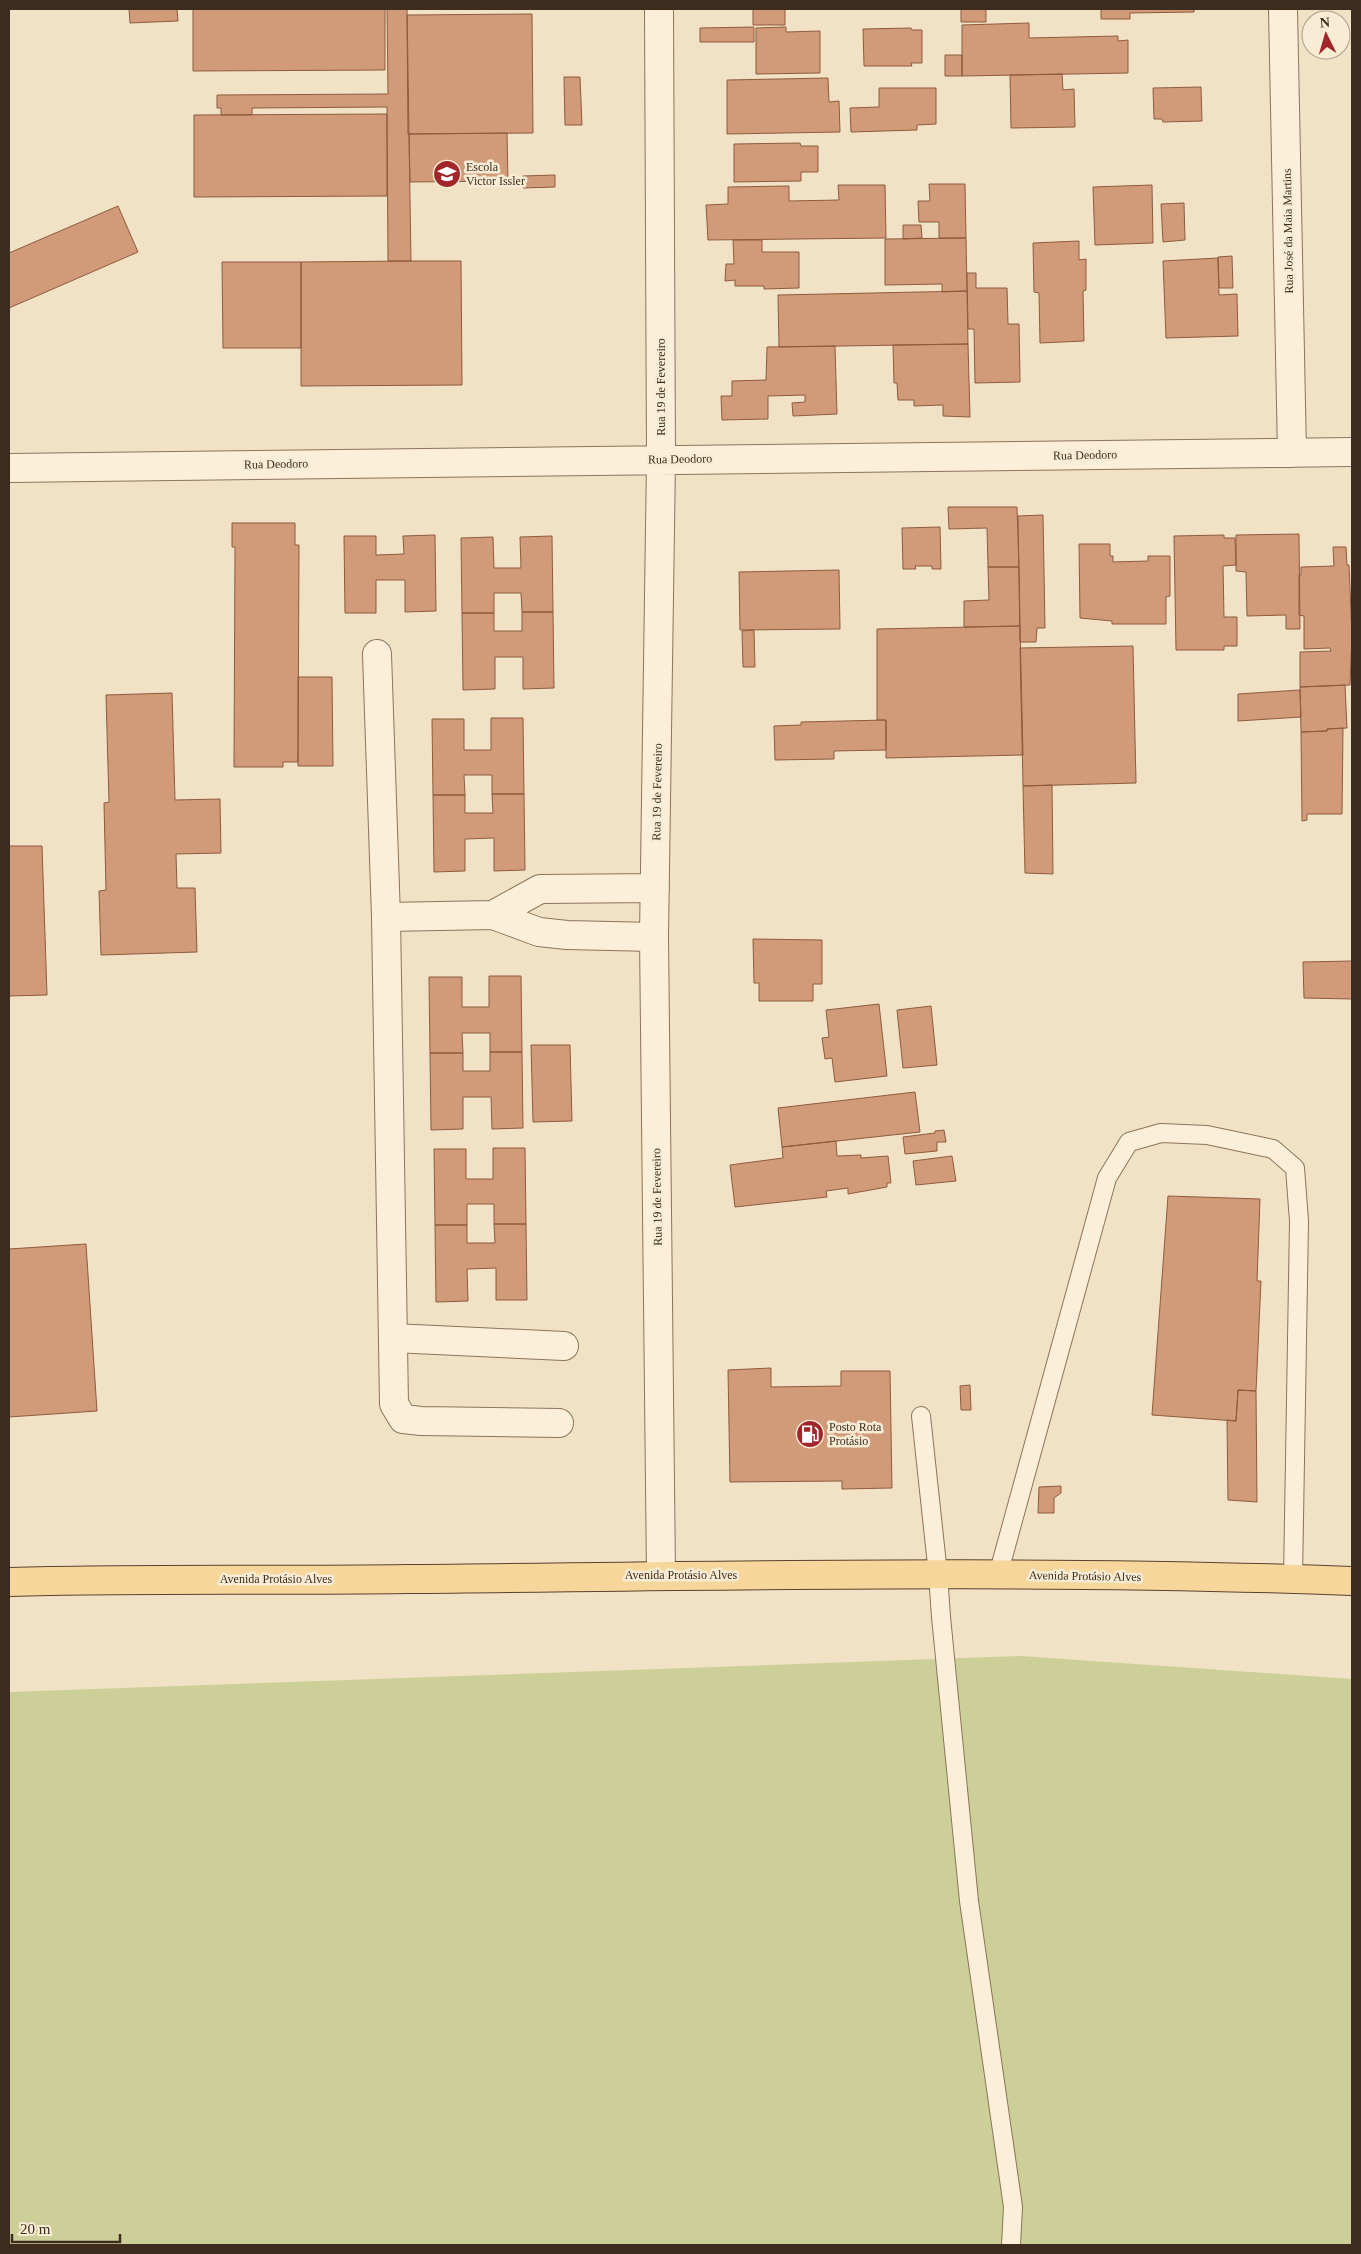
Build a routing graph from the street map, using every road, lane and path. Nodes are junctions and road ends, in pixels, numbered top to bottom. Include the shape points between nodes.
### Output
1 (659, 9) edge
2 (1283, 9) edge
3 (1352, 452) edge
4 (1292, 453) junction
5 (661, 460) junction
6 (9, 468) edge
7 (377, 654) dead end
8 (655, 888) junction
9 (493, 915) junction
10 (386, 917) junction
11 (654, 937) junction
12 (393, 1338) junction
13 (564, 1346) dead end
14 (921, 1416) dead end
15 (559, 1423) dead end
16 (938, 1574) junction
17 (998, 1575) junction
18 (661, 1576) junction
19 (1293, 1579) junction
20 (1352, 1581) edge
21 (9, 1582) edge
22 (1011, 2245) edge

1 - 5 street, Rua 19 de Fevereiro
2 - 4 street, Rua José da Maia Martins
3 - 4 street, Rua Deodoro
4 - 5 street, Rua Deodoro
5 - 6 street, Rua Deodoro
5 - 8 street, Rua 19 de Fevereiro
7 - 10 street
8 - 9 street via 540,889
8 - 11 street, Rua 19 de Fevereiro
9 - 10 street
9 - 11 street via 539,932 567,936
10 - 12 street
11 - 18 street, Rua 19 de Fevereiro
12 - 13 street
12 - 15 street via 394,1404 402,1419
14 - 16 lane
16 - 17 main road, Avenida Protásio Alves
16 - 18 main road, Avenida Protásio Alves
16 - 22 lane via 969,1901 1013,2207
17 - 19 main road, Avenida Protásio Alves
17 - 19 lane via 1107,1178 1129,1142 1160,1133 1206,1136 1273,1149 1295,1168 1299,1221
18 - 21 main road, Avenida Protásio Alves
19 - 20 main road, Avenida Protásio Alves

